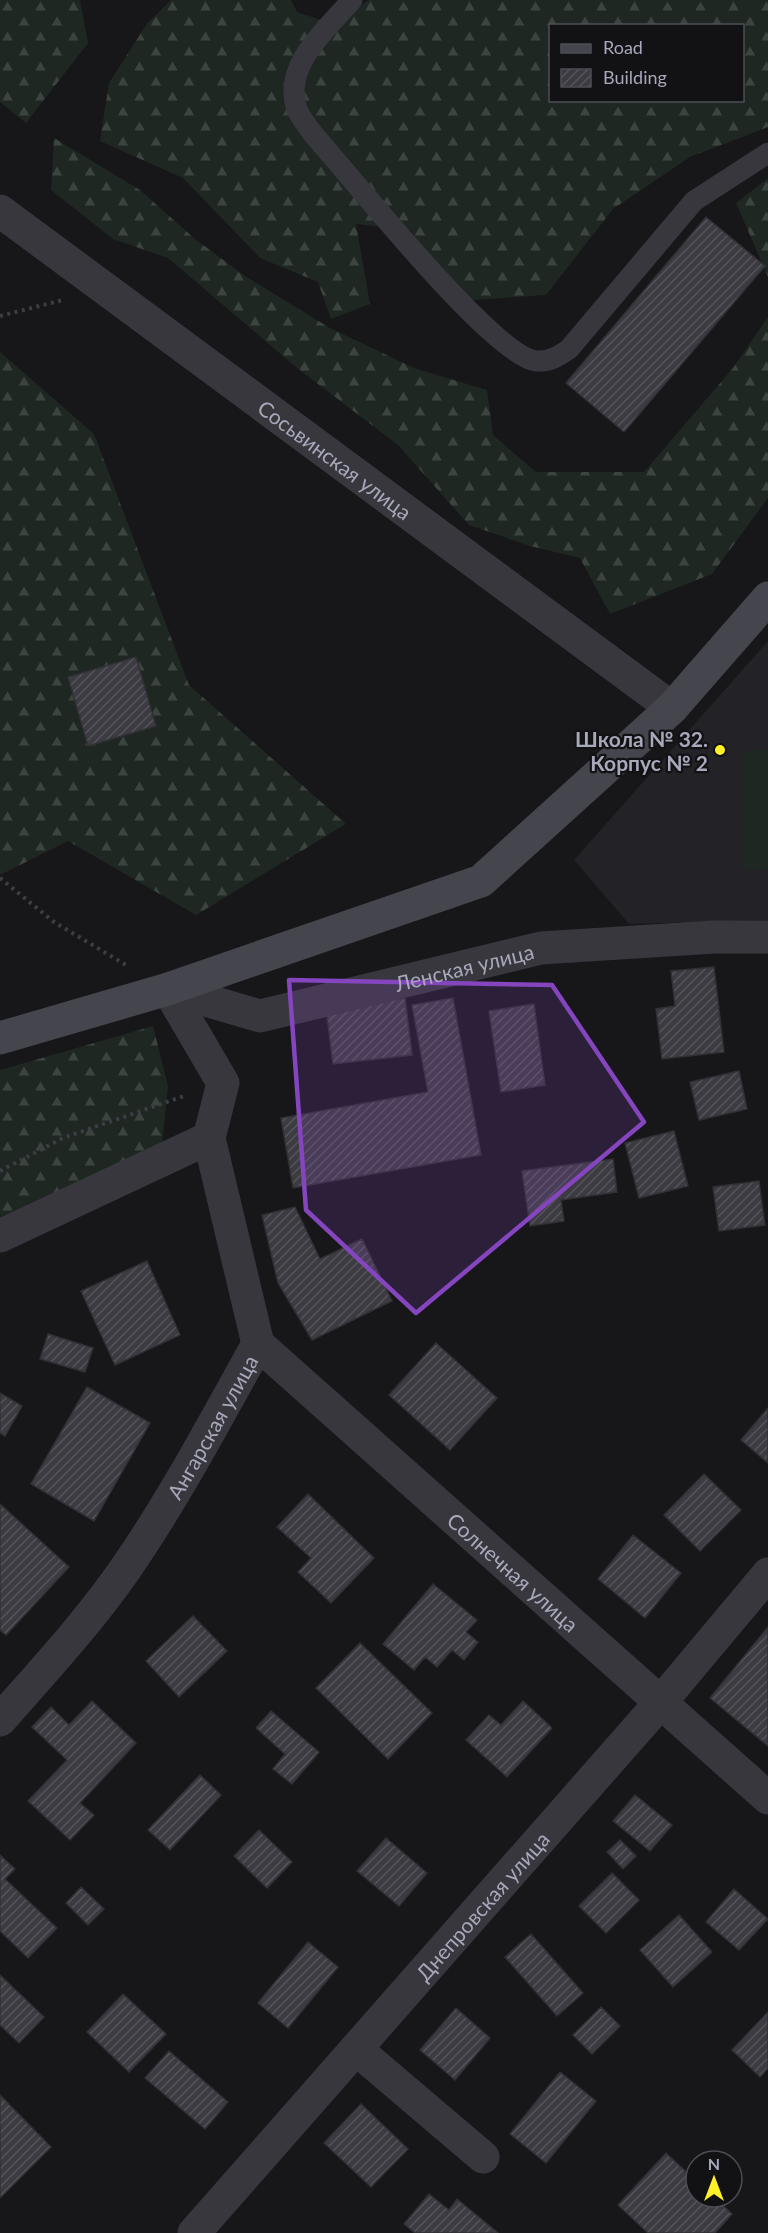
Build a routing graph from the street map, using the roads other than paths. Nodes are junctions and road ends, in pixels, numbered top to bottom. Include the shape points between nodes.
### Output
1 (352, 0) edge
2 (768, 153) edge
3 (0, 211) edge
4 (768, 598) edge
5 (672, 708) junction
6 (768, 937) edge
7 (168, 989) junction
8 (0, 1038) edge
9 (209, 1138) junction
10 (0, 1236) edge
11 (258, 1344) junction
12 (768, 1574) edge
13 (660, 1703) junction
14 (0, 1720) edge
15 (768, 1798) edge
16 (356, 2049) junction
17 (483, 2157) dead end
18 (194, 2233) edge

1 - 2 lane via 305,55 293,80 296,108 313,134 470,313 518,354 536,361 556,359 569,349 694,201
3 - 5 street, Сосьвинская улица
4 - 5 street
5 - 7 street via 481,881
6 - 7 street, Ленская улица via 541,948 260,1016
7 - 8 street
7 - 9 street, Ангарская улица via 223,1083
9 - 10 street
9 - 11 street, Ангарская улица
11 - 13 street, Солнечная улица
11 - 14 street, Ангарская улица via 171,1498 125,1569 88,1620
12 - 13 street, Днепровская улица
13 - 15 street, Солнечная улица
13 - 16 street, Днепровская улица
16 - 17 street
16 - 18 street, Днепровская улица

